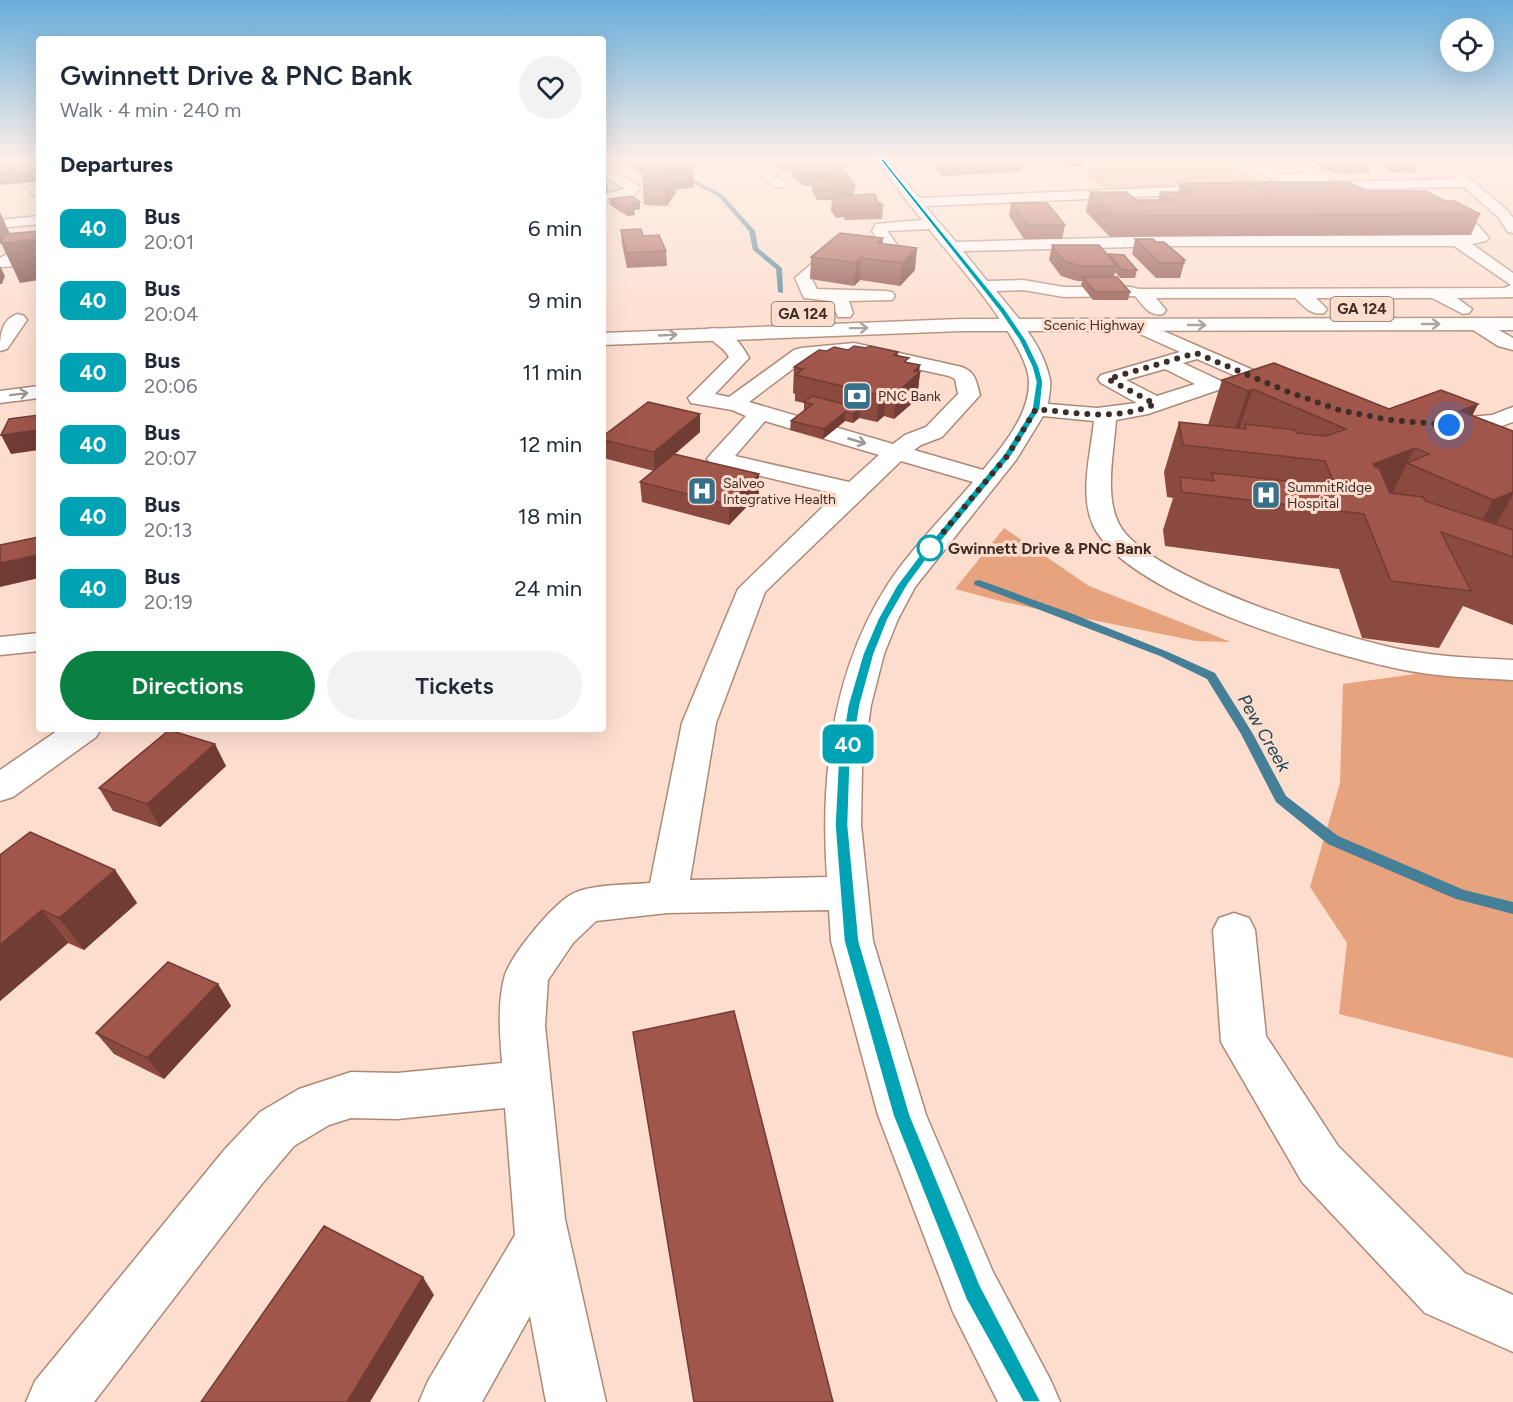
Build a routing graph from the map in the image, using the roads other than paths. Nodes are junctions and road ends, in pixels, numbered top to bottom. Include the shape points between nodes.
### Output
1 (886, 225) edge
2 (933, 225) edge
3 (1467, 225) edge
4 (996, 229) dead end
5 (1079, 230) dead end
6 (1458, 240) junction
7 (36, 242) edge
8 (1093, 243) junction
9 (955, 254) junction
10 (1013, 257) junction
11 (36, 260) edge
12 (1113, 262) edge
13 (1127, 278) edge
14 (1513, 281) edge
15 (1023, 285) junction
16 (982, 286) junction
17 (1504, 292) edge
18 (1142, 293) junction
19 (1299, 293) junction
20 (1436, 293) junction
21 (886, 296) dead end
22 (841, 304) junction
23 (1318, 309) junction
24 (1463, 309) junction
25 (1513, 309) edge
26 (1157, 310) junction
27 (1008, 318) junction
28 (18, 320) dead end
29 (606, 323) edge
30 (1477, 324) junction
31 (1513, 324) edge
32 (1138, 326) junction
33 (714, 333) junction
34 (606, 339) edge
35 (0, 345) edge
36 (1510, 347) edge
37 (1196, 353) junction
38 (1164, 362) junction
39 (36, 375) edge
40 (0, 379) edge
41 (36, 392) edge
42 (0, 397) edge
43 (1307, 399) edge
44 (733, 404) junction
45 (1155, 404) junction
46 (1036, 409) junction
47 (760, 413) junction
48 (1513, 414) edge
49 (1105, 416) junction
50 (1425, 423) edge
51 (896, 453) junction
52 (988, 478) junction
53 (856, 491) junction
54 (36, 642) edge
55 (0, 646) edge
56 (1513, 670) edge
57 (80, 732) edge
58 (0, 788) edge
59 (846, 893) junction
60 (666, 897) junction
61 (1234, 930) dead end
62 (527, 1083) junction
63 (544, 1238) junction
64 (1513, 1324) edge
65 (56, 1402) edge
66 (449, 1402) edge
67 (576, 1402) edge
68 (1030, 1402) edge

1 - 22 main road via 879,231 898,257 837,250 803,278 810,294
2 - 9 main road
3 - 6 main road via 1481,238
4 - 10 main road
5 - 8 main road
6 - 8 main road
6 - 14 main road
7 - 11 main road via 3,263
8 - 10 main road
9 - 10 main road
9 - 16 main road
10 - 12 main road via 1108,255
10 - 15 main road
13 - 18 main road
15 - 16 main road
15 - 18 main road via 1064,292
16 - 27 main road
17 - 20 main road
18 - 19 main road
18 - 26 main road
19 - 20 main road
19 - 23 main road
20 - 24 main road
21 - 22 main road
22 - 27 main road, Scenic Highway / GA 124
22 - 29 main road, Scenic Highway / GA 124
23 - 24 main road, Scenic Highway / GA 124
23 - 26 main road, Scenic Highway / GA 124
24 - 25 main road, Scenic Highway / GA 124
26 - 27 main road, Scenic Highway / GA 124
27 - 32 main road, Scenic Highway / GA 124
33 -> 27 main road, Scenic Highway / GA 124
27 - 46 main road via 1036,367 1040,382
28 - 35 main road
30 - 31 main road, Scenic Highway / GA 124
32 -> 30 main road, Scenic Highway / GA 124
30 - 36 main road
32 - 37 main road
34 -> 33 main road, Scenic Highway / GA 124
33 - 44 main road via 732,345 739,357 699,398
37 - 38 main road
37 - 43 main road
38 - 45 main road via 1108,379
38 - 45 main road via 1214,385
39 - 40 main road
42 -> 41 main road
44 - 47 main road
44 - 51 main road via 801,354 828,350 854,349 965,376 969,395 934,432 913,440
45 - 49 main road
46 - 49 main road
46 - 52 main road via 1008,455
47 -> 51 main road
47 - 53 main road via 719,459
48 - 50 main road via 1496,421
49 - 56 main road via 1101,507 1110,532 1150,565 1243,611 1367,652 1447,666
51 - 52 main road
51 - 53 main road
52 - 59 main road via 902,585 868,654 854,705 844,766
53 - 60 main road via 752,589 699,723
54 - 55 main road
57 - 58 main road
59 - 60 main road
59 - 68 main road via 852,941 902,1115 973,1292
60 - 62 main road via 586,906 558,931 527,976 522,1026
61 - 64 main road via 1244,1042 1320,1164 1445,1293
62 - 63 main road
62 - 65 main road via 397,1096 351,1095 316,1106 277,1129
63 - 66 main road
63 - 67 main road

